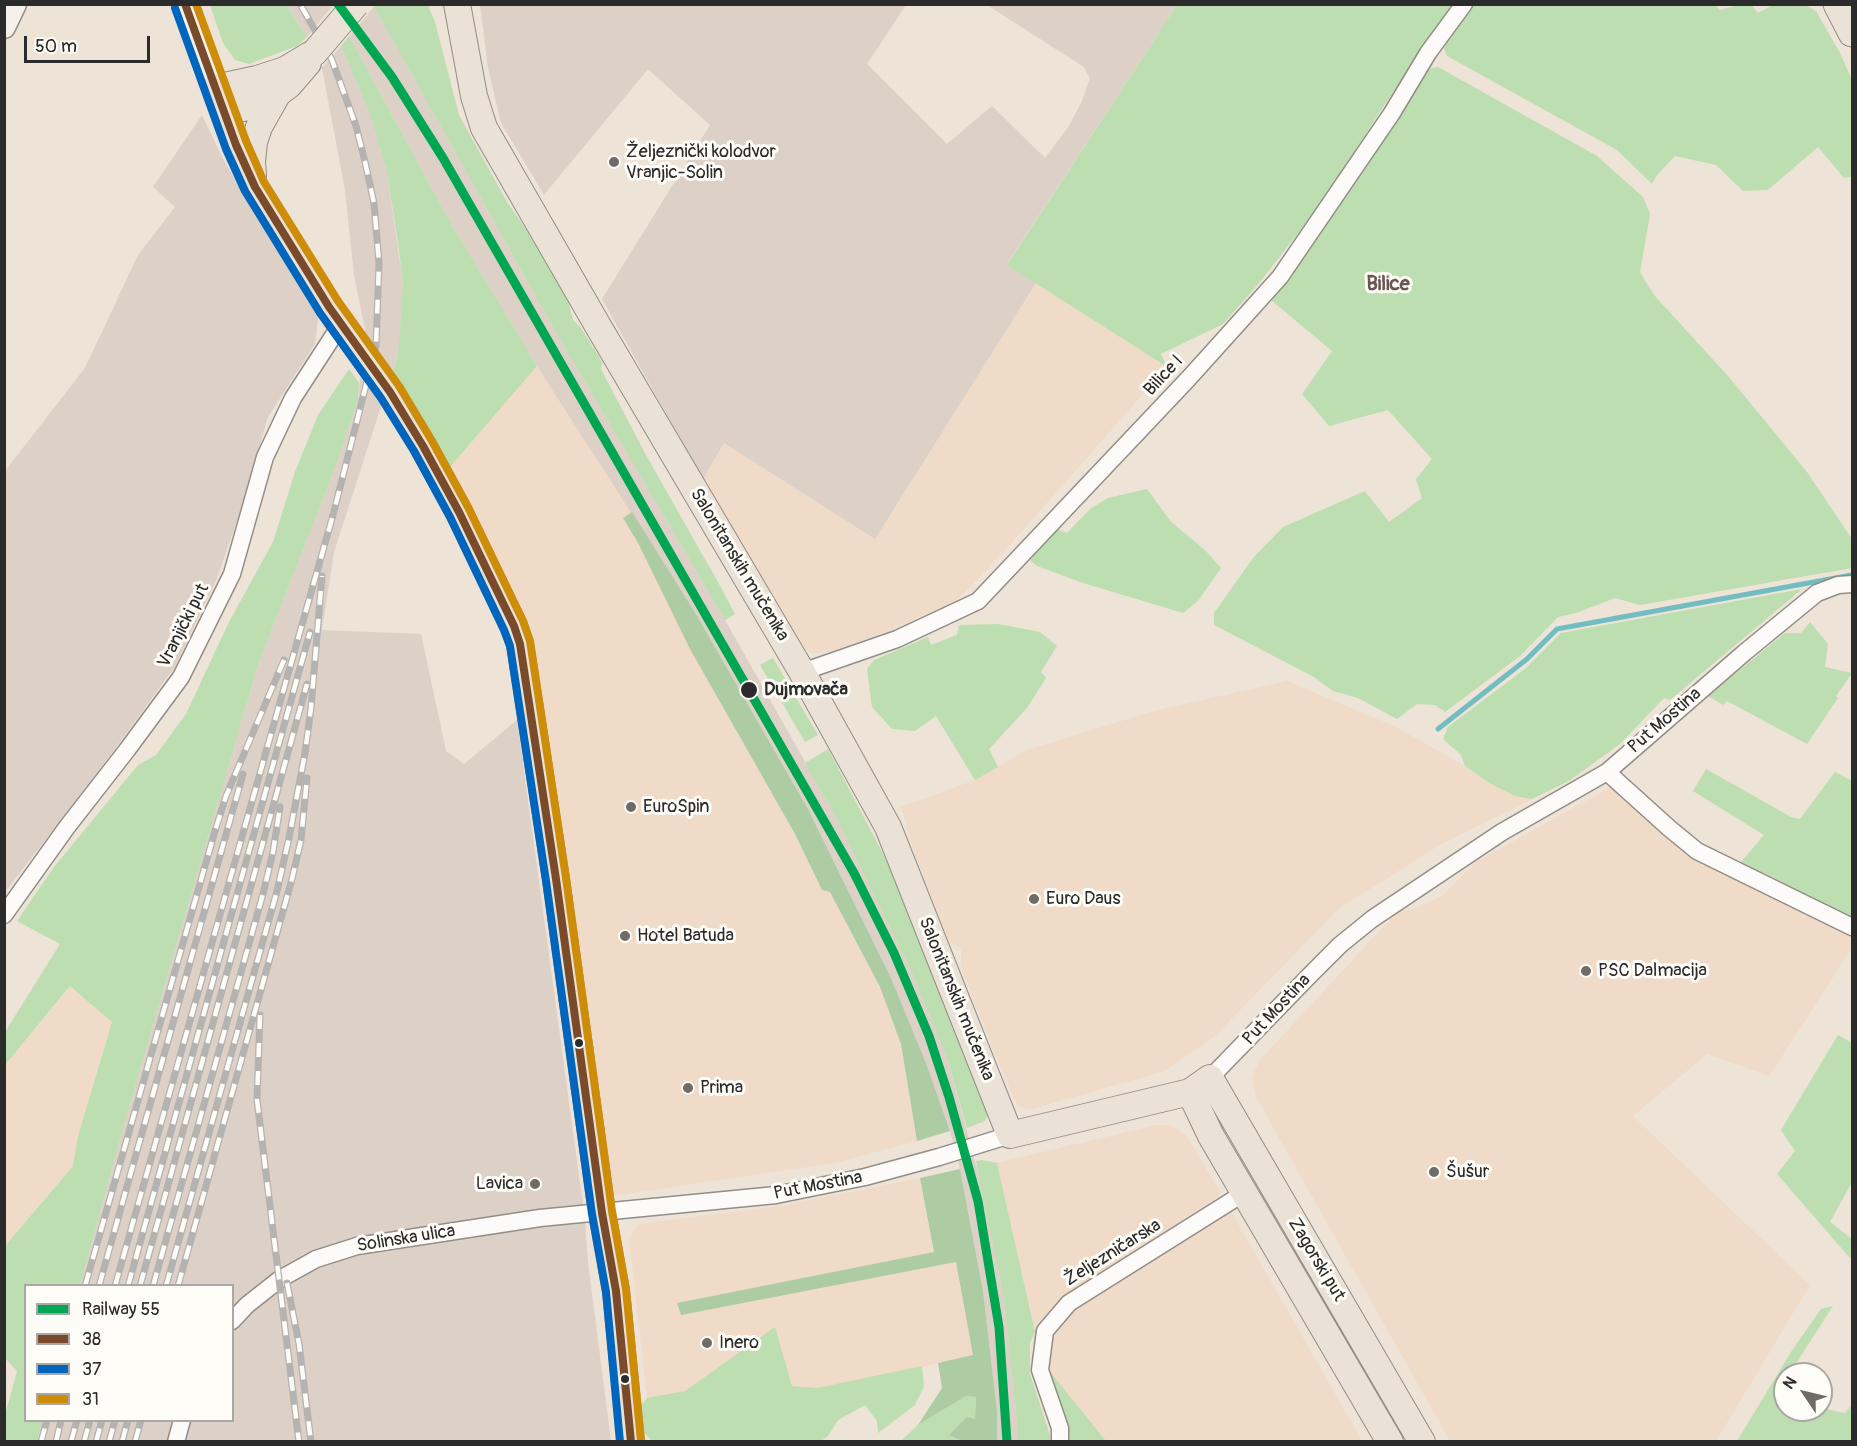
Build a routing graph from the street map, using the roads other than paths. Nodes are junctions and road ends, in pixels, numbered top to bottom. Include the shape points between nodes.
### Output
1 (15, 4) edge
2 (185, 4) edge
3 (356, 4) edge
4 (457, 4) edge
5 (1464, 4) edge
6 (1837, 4) edge
7 (4, 27) edge
8 (1852, 33) edge
9 (315, 52) junction
10 (217, 94) junction
11 (278, 95) junction
12 (255, 187) junction
13 (341, 324) junction
14 (1852, 584) edge
15 (802, 672) junction
16 (1607, 772) junction
17 (4, 915) edge
18 (1852, 927) edge
19 (1200, 1085) junction
20 (1010, 1135) junction
21 (1244, 1192) junction
22 (602, 1213) junction
23 (234, 1319) edge
24 (181, 1422) edge
25 (176, 1442) edge
26 (632, 1442) edge
27 (1060, 1442) edge
28 (1390, 1442) edge
29 (1422, 1442) edge

1 - 7 main road
2 - 10 main road
3 - 9 main road, bridge
4 - 15 main road, Salonitanskih mučenika via 484,128
5 - 15 street, Bilice I via 1280,277 978,601 897,639
6 - 8 highway
9 - 10 main road via 285,70
9 - 11 main road
10 - 11 main road via 243,108 265,104
10 - 12 main road
11 - 12 main road via 254,142
12 - 13 main road
13 - 17 street, Vranjički put via 293,398 265,457 232,574 181,677
13 - 22 main road, bridge via 390,392 445,485 520,644
14 - 16 street, Put Mostina via 1817,593
15 - 20 main road, Salonitanskih mučenika via 888,827
16 - 18 street via 1697,851
16 - 19 street, Put Mostina via 1502,832 1372,919 1320,965
19 - 20 main road, Put Mostina
19 - 21 main road, Zagorski put via 1200,1115
19 - 29 main road, Zagorski put
20 - 22 street, Put Mostina via 865,1177 776,1195
21 - 27 street, Željezničarska via 1069,1303 1046,1331 1040,1370 1060,1428
21 - 28 main road, Zagorski put
22 - 23 street, Solinska ulica via 540,1218 357,1246 316,1259 280,1279
22 - 26 main road via 616,1291
24 - 25 street

